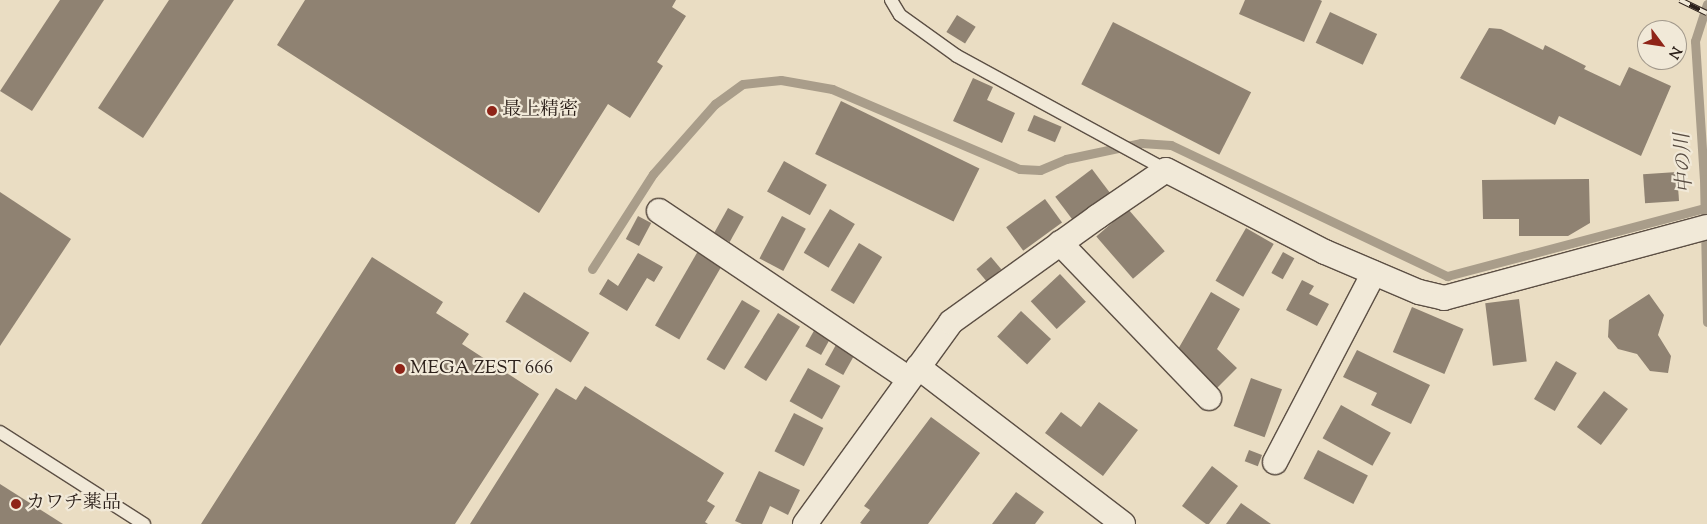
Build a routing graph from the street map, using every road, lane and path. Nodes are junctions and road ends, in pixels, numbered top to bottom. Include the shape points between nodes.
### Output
1 (891, 0) edge
2 (1166, 170) junction
3 (659, 211) dead end
4 (1696, 230) edge
5 (1060, 244) junction
6 (1374, 273) junction
7 (913, 373) junction
8 (1208, 398) dead end
9 (0, 432) edge
10 (1275, 462) dead end
11 (816, 519) edge
12 (144, 524) edge
13 (1123, 524) edge

1 - 2 lane via 900,15 957,56
2 - 5 street
2 - 6 street via 1325,252
3 - 7 street
4 - 6 street via 1444,298 1419,292
5 - 7 street via 951,322
5 - 8 street
6 - 10 street
7 - 11 street
7 - 13 street
9 - 12 lane

